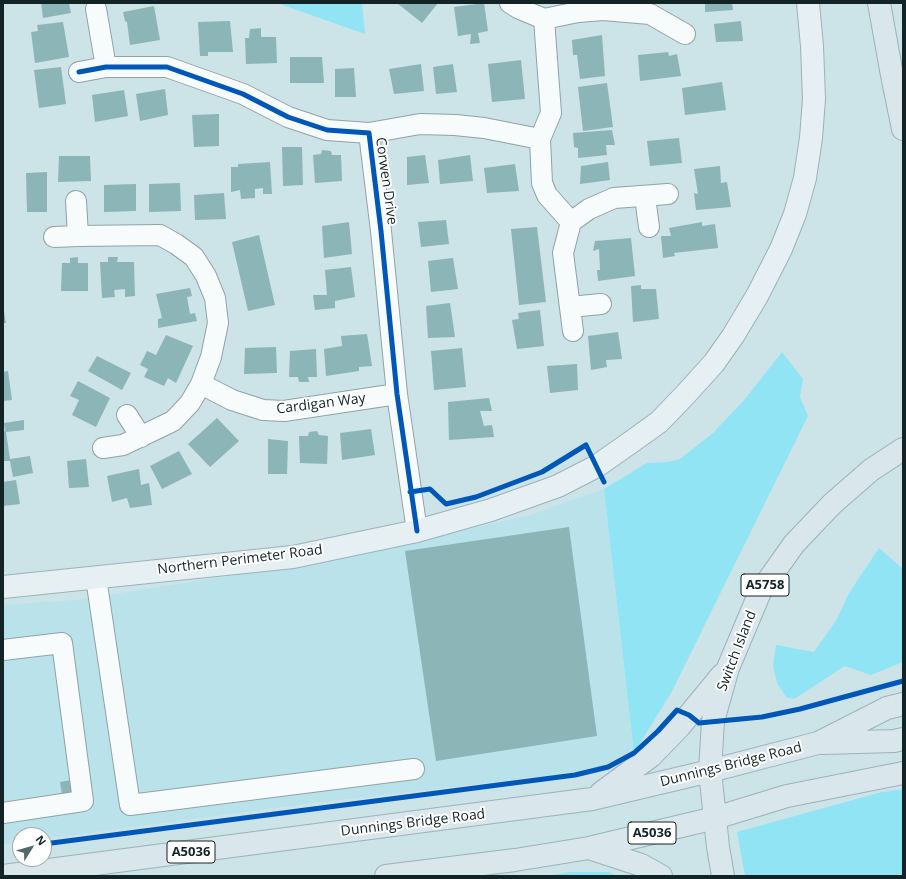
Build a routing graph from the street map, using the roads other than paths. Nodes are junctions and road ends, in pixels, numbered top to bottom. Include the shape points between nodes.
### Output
1 (510, 3) edge
2 (808, 3) edge
3 (879, 3) edge
4 (652, 8) edge
5 (96, 9) dead end
6 (544, 19) junction
7 (685, 34) dead end
8 (106, 67) junction
9 (79, 72) dead end
10 (903, 129) edge
11 (369, 132) junction
12 (540, 139) junction
13 (668, 194) dead end
14 (644, 196) junction
15 (76, 201) dead end
16 (571, 222) junction
17 (649, 227) dead end
18 (78, 236) junction
19 (54, 237) dead end
20 (601, 304) dead end
21 (570, 307) junction
22 (573, 331) dead end
23 (201, 384) junction
24 (397, 394) junction
25 (127, 415) dead end
26 (141, 437) junction
27 (103, 448) dead end
28 (903, 449) edge
29 (417, 531) junction
30 (96, 578) junction
31 (3, 587) edge
32 (3, 650) edge
33 (728, 668) junction
34 (903, 704) edge
35 (903, 739) edge
36 (818, 743) junction
37 (414, 769) dead end
38 (710, 771) junction
39 (903, 773) edge
40 (592, 799) junction
41 (3, 813) edge
42 (715, 818) junction
43 (589, 848) junction
44 (3, 876) edge
45 (386, 876) edge
46 (661, 876) edge
47 (723, 876) edge

1 - 6 street
2 - 29 main road, Northern Perimeter Road via 814,99 812,138 805,178 795,214 781,249 757,296 714,363 659,422 597,466 558,486 492,510
3 - 10 highway
4 - 6 street via 578,12
4 - 7 street
5 - 8 street
6 - 12 street via 551,114
8 - 9 street, Corwen Drive
8 - 11 street, Corwen Drive via 166,67 243,94 288,117 327,130
11 - 12 street via 420,124 455,125
11 - 24 street, Corwen Drive
12 - 16 street via 542,183 547,195
13 - 14 street
14 - 16 street via 614,198 589,209
14 - 17 street
15 - 18 street
16 - 21 street via 563,253
18 - 19 street
18 - 23 street via 160,235 194,257 206,276 215,298 218,324 211,357
20 - 21 street
21 - 22 street
23 - 24 street, Cardigan Way via 232,400 264,410 284,411
23 - 26 street via 190,403 173,421
24 - 29 street, Corwen Drive
25 - 26 street
26 - 27 street via 123,445
28 - 33 highway, Switch Island / A5758 via 871,470 832,504 794,544 760,592
29 - 30 main road, Northern Perimeter Road via 293,557
30 - 31 main road, Northern Perimeter Road
30 - 37 street via 130,804
32 - 41 street via 62,643 83,801
33 - 38 highway, Switch Island / A5758 via 713,721
33 - 40 highway, A5758 via 680,726 651,756
34 - 36 highway, A5036 via 887,708
35 - 36 highway
36 - 38 highway, Dunnings Bridge Road / A5036
38 - 40 highway, Dunnings Bridge Road / A5036
38 - 42 highway, Switch Island
39 - 42 highway, A5036 via 787,796
40 - 44 highway, Dunnings Bridge Road / A5036
42 - 43 highway, A5036
42 - 47 highway
43 - 45 highway, A5036
43 - 46 highway via 641,865

